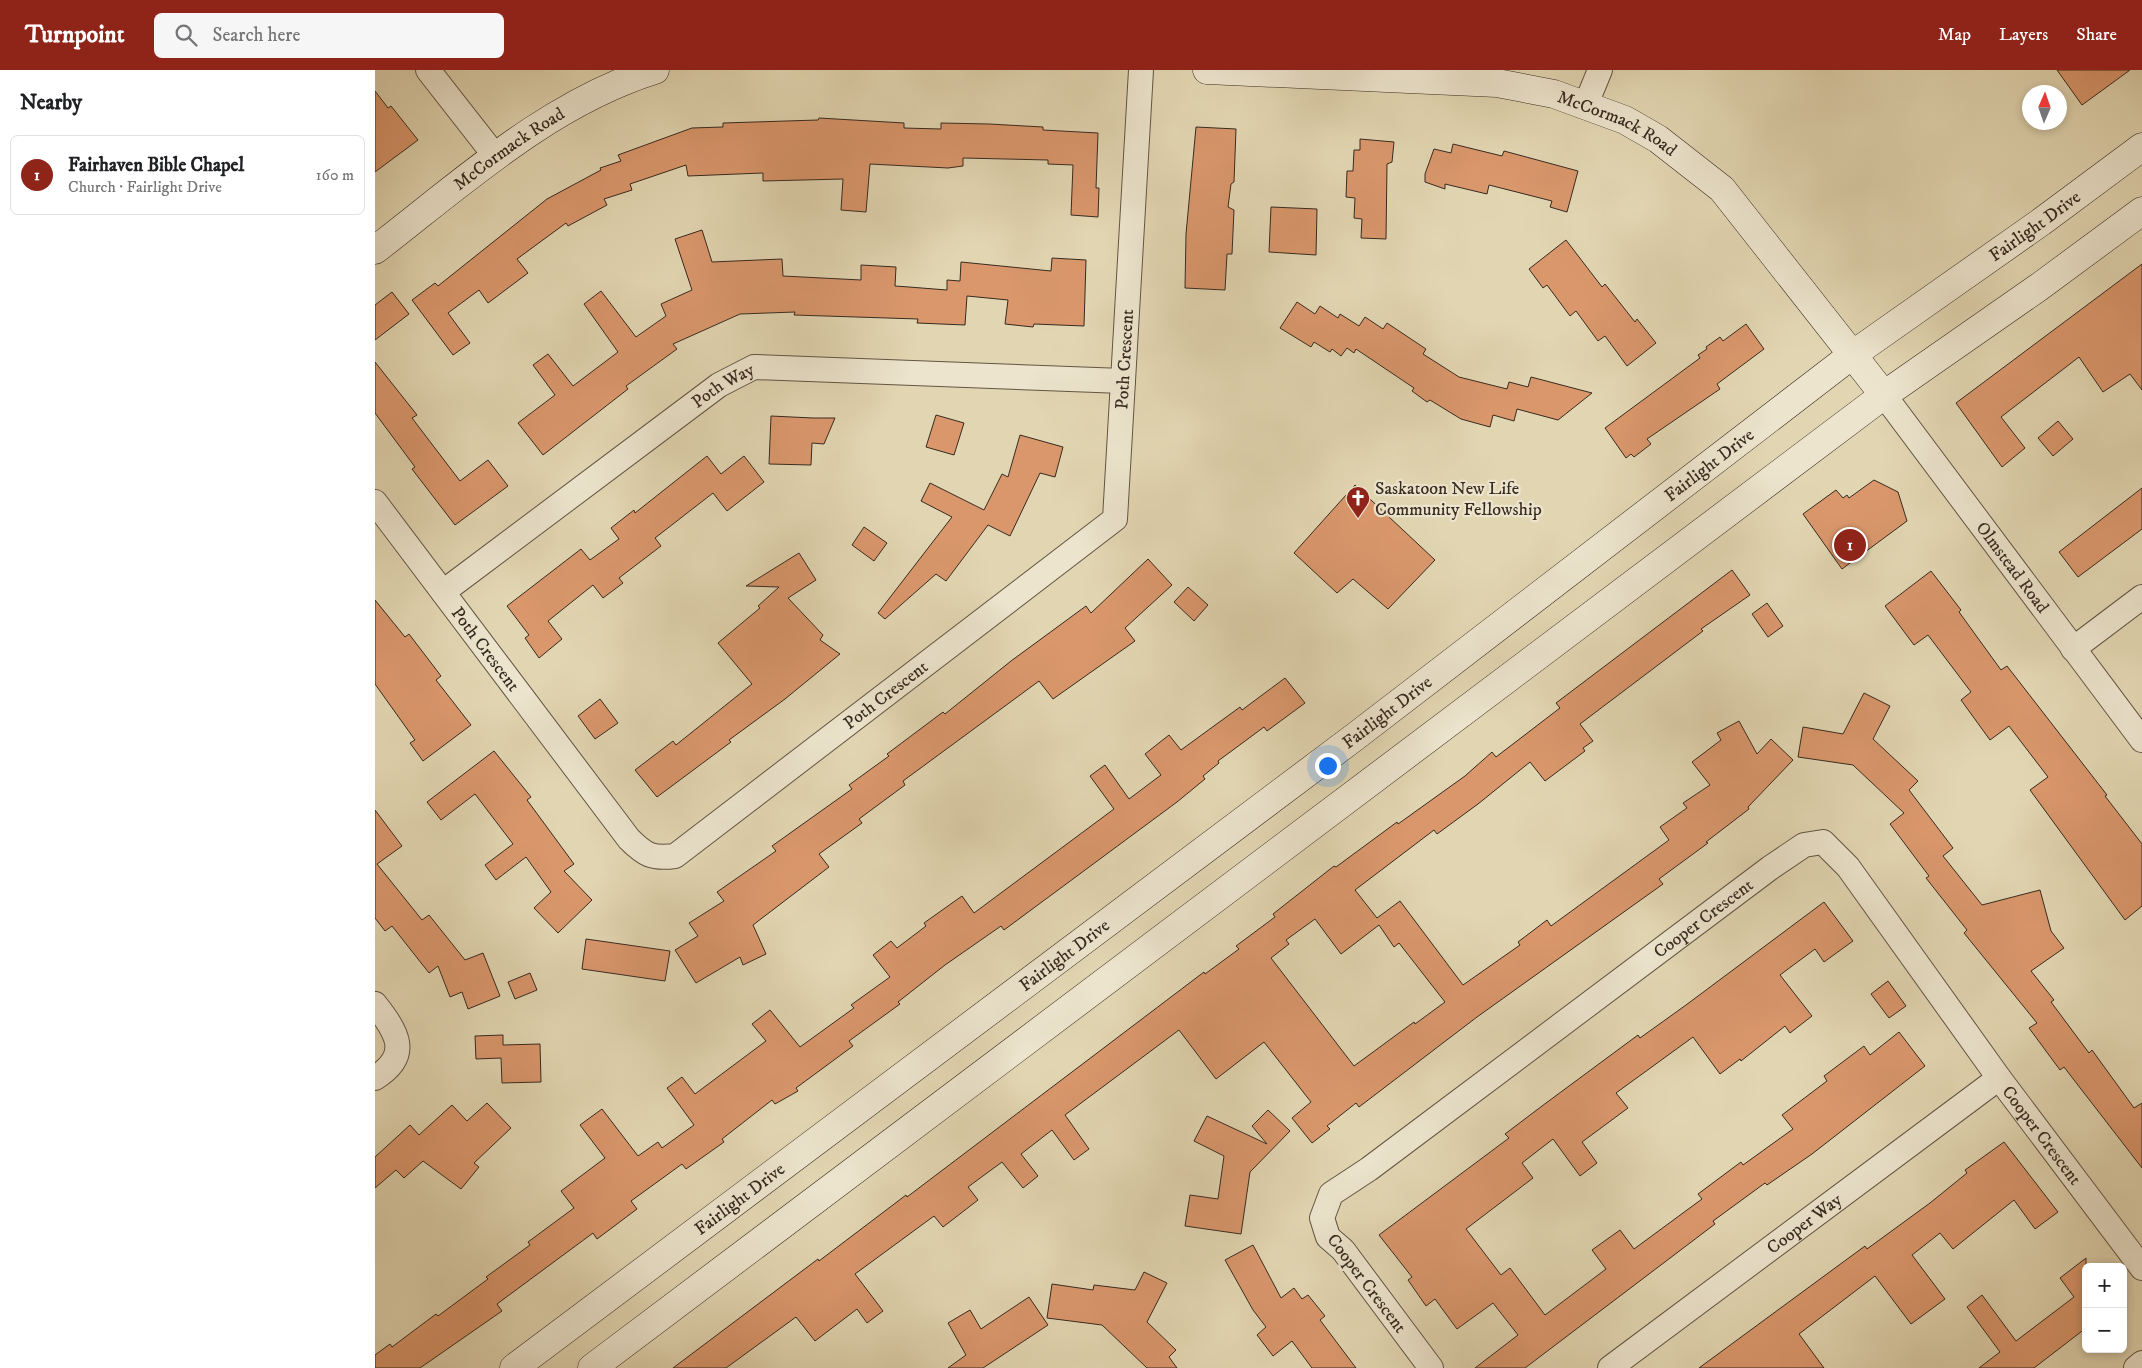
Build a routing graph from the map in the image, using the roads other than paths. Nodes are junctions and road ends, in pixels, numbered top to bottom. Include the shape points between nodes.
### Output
1 (428, 70) edge
2 (655, 70) edge
3 (1141, 70) edge
4 (1207, 70) edge
5 (1600, 70) edge
6 (1586, 104) junction
7 (2142, 147) edge
8 (496, 158) junction
9 (2142, 211) edge
10 (375, 250) edge
11 (1852, 355) junction
12 (1123, 381) junction
13 (1884, 395) junction
14 (375, 502) edge
15 (443, 592) junction
16 (2142, 597) edge
17 (2073, 649) junction
18 (2142, 740) edge
19 (375, 1004) edge
20 (375, 1078) edge
21 (1999, 1078) junction
22 (2142, 1268) edge
23 (2142, 1364) edge
24 (514, 1368) edge
25 (592, 1368) edge
26 (1431, 1368) edge
27 (1610, 1368) edge
28 (2136, 1368) edge

1 - 8 street
2 - 8 main road, McCormack Road via 583,100
3 - 12 street, Poth Crescent
4 - 6 main road, McCormack Road via 1497,83
5 - 6 street
6 - 11 main road, McCormack Road via 1625,120 1658,139 1722,189
7 - 11 main road, Fairlight Drive
8 - 10 main road, McCormack Road
9 - 13 main road
11 - 13 main road, McCormack Road
11 - 24 main road, Fairlight Drive via 1356,736
12 - 15 street, Poth Way via 754,367 719,385
12 - 15 street, Poth Crescent via 1115,519 675,856 657,858 641,851 629,839
13 - 17 street, Olmstead Road
13 - 25 main road
14 - 15 street, Poth Crescent
16 - 17 street
17 - 18 street, Olmstead Road
19 - 20 street via 393,1026 397,1040 397,1056 389,1069
21 - 22 street, Cooper Crescent
21 - 26 street, Cooper Crescent via 1848,867 1823,842 1804,845 1331,1194 1322,1218 1328,1237 1343,1250
21 - 27 street, Cooper Way
23 - 28 street

